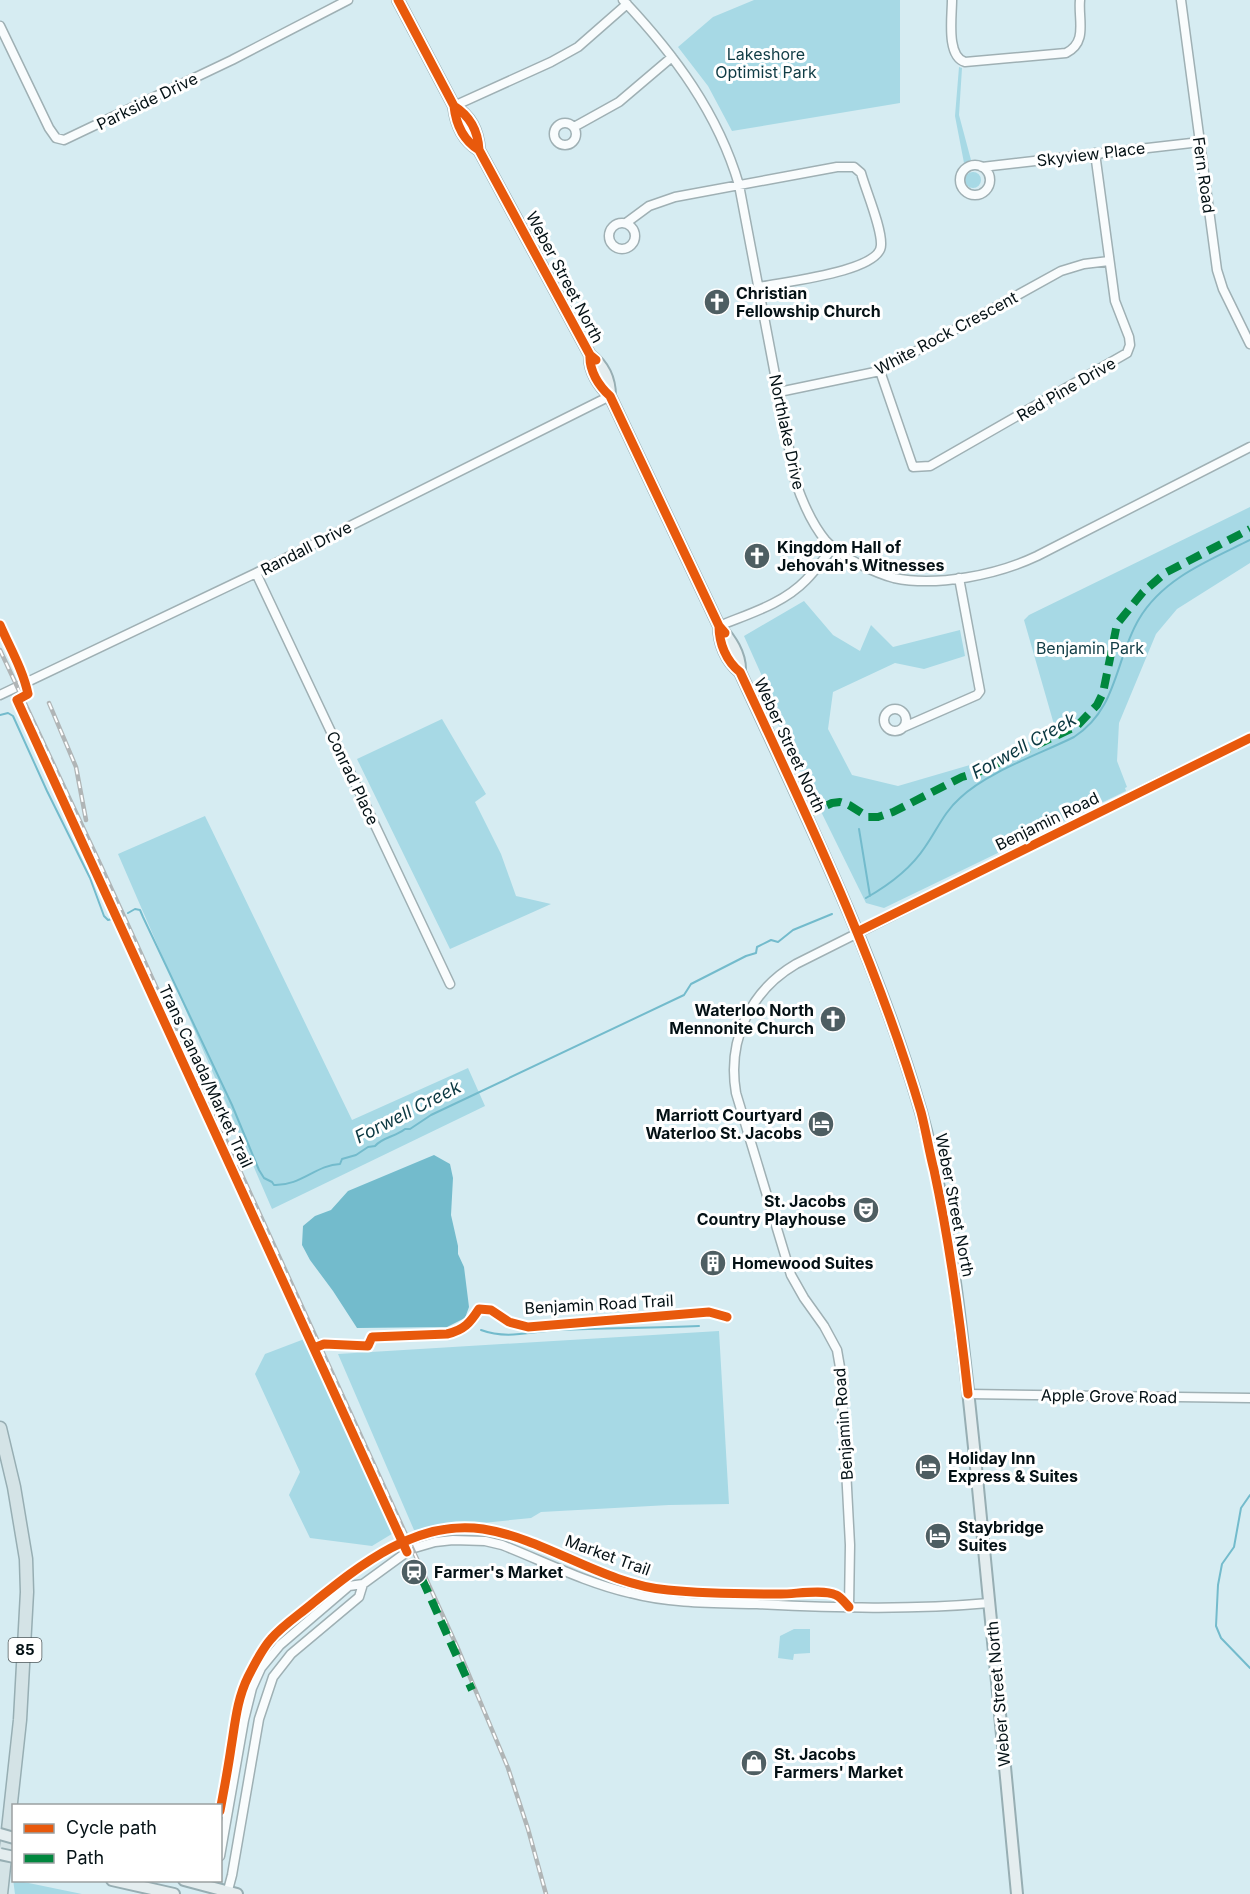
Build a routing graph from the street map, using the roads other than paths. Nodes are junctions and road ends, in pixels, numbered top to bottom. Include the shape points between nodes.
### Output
1 (348, 0) edge
2 (398, 0) edge
3 (952, 0) edge
4 (1080, 0) edge
5 (1181, 0) edge
6 (625, 2) edge
7 (0, 26) edge
8 (672, 57) junction
9 (454, 106) junction
10 (574, 127) dead end
11 (1200, 142) junction
12 (1095, 153) junction
13 (982, 167) dead end
14 (739, 185) junction
15 (626, 223) dead end
16 (1109, 261) junction
17 (759, 287) junction
18 (1250, 344) edge
19 (880, 371) junction
20 (779, 392) junction
21 (610, 396) junction
22 (1250, 447) edge
23 (833, 548) junction
24 (256, 573) junction
25 (959, 578) junction
26 (719, 626) junction
27 (0, 695) edge
28 (904, 727) dead end
29 (1250, 738) edge
30 (857, 932) junction
31 (450, 984) dead end
32 (968, 1394) junction
33 (1250, 1398) edge
34 (0, 1428) edge
35 (363, 1584) junction
36 (990, 1603) junction
37 (849, 1607) junction
38 (222, 1845) edge
39 (117, 1882) edge
40 (189, 1882) edge
41 (212, 1887) edge
42 (230, 1893) edge
43 (2, 1894) edge
44 (174, 1894) edge
45 (1017, 1894) edge

1 - 7 street, Parkside Drive via 64,141 49,128
2 - 9 main road, Weber Street North
3 - 4 street via 953,48 956,56 966,62 1072,50 1080,40
5 - 11 street, Fern Road
6 - 8 street, Northlake Drive
6 - 9 street via 578,46
8 - 10 street via 619,102
8 - 14 street, Northlake Drive via 716,123
9 - 21 main road, Weber Street North via 462,134 479,150 590,355 600,365 609,383
11 - 12 street, Skyview Place
11 - 18 street, Fern Road via 1217,270
12 - 13 street, Skyview Place
12 - 16 street, Red Pine Drive
14 - 15 street via 675,197 649,206
14 - 17 street, Northlake Drive
14 - 17 street via 854,167 861,173 881,244 872,259 852,268
16 - 19 street, White Rock Crescent via 1062,271
16 - 19 street, Red Pine Drive via 1115,301 1129,337 1127,353 930,466 912,467
17 - 20 street, Northlake Drive
19 - 20 street, White Rock Crescent
20 - 23 street, Northlake Drive via 804,507
21 - 24 street, Randall Drive
21 - 26 main road, Weber Street North
22 - 25 street, Northlake Drive via 1032,558
23 - 25 street, Northlake Drive via 890,577 925,581
23 - 26 street via 790,593
24 - 27 street, Randall Drive
24 - 31 street, Conrad Place
25 - 28 street via 980,692
26 - 30 main road, Weber Street North via 723,647 740,672
29 - 30 street, Benjamin Road
30 - 32 main road, Weber Street North via 899,1043 921,1115 959,1309
30 - 37 street, Benjamin Road via 787,970 760,994 740,1032 733,1070 736,1093 791,1275 837,1350 849,1522
32 - 33 street, Apple Grove Road
32 - 36 main road, Weber Street North
34 - 43 highway, 85 via 23,1538 27,1592 20,1720
35 - 37 street via 411,1549 468,1539 502,1545 609,1587 655,1599
35 - 38 street via 350,1586 297,1629 261,1668 244,1720
35 - 42 street via 359,1597 291,1654 273,1677 259,1719
36 - 37 street via 907,1609
36 - 45 main road, Weber Street North
39 - 44 main road
40 - 41 main road
41 - 42 main road

